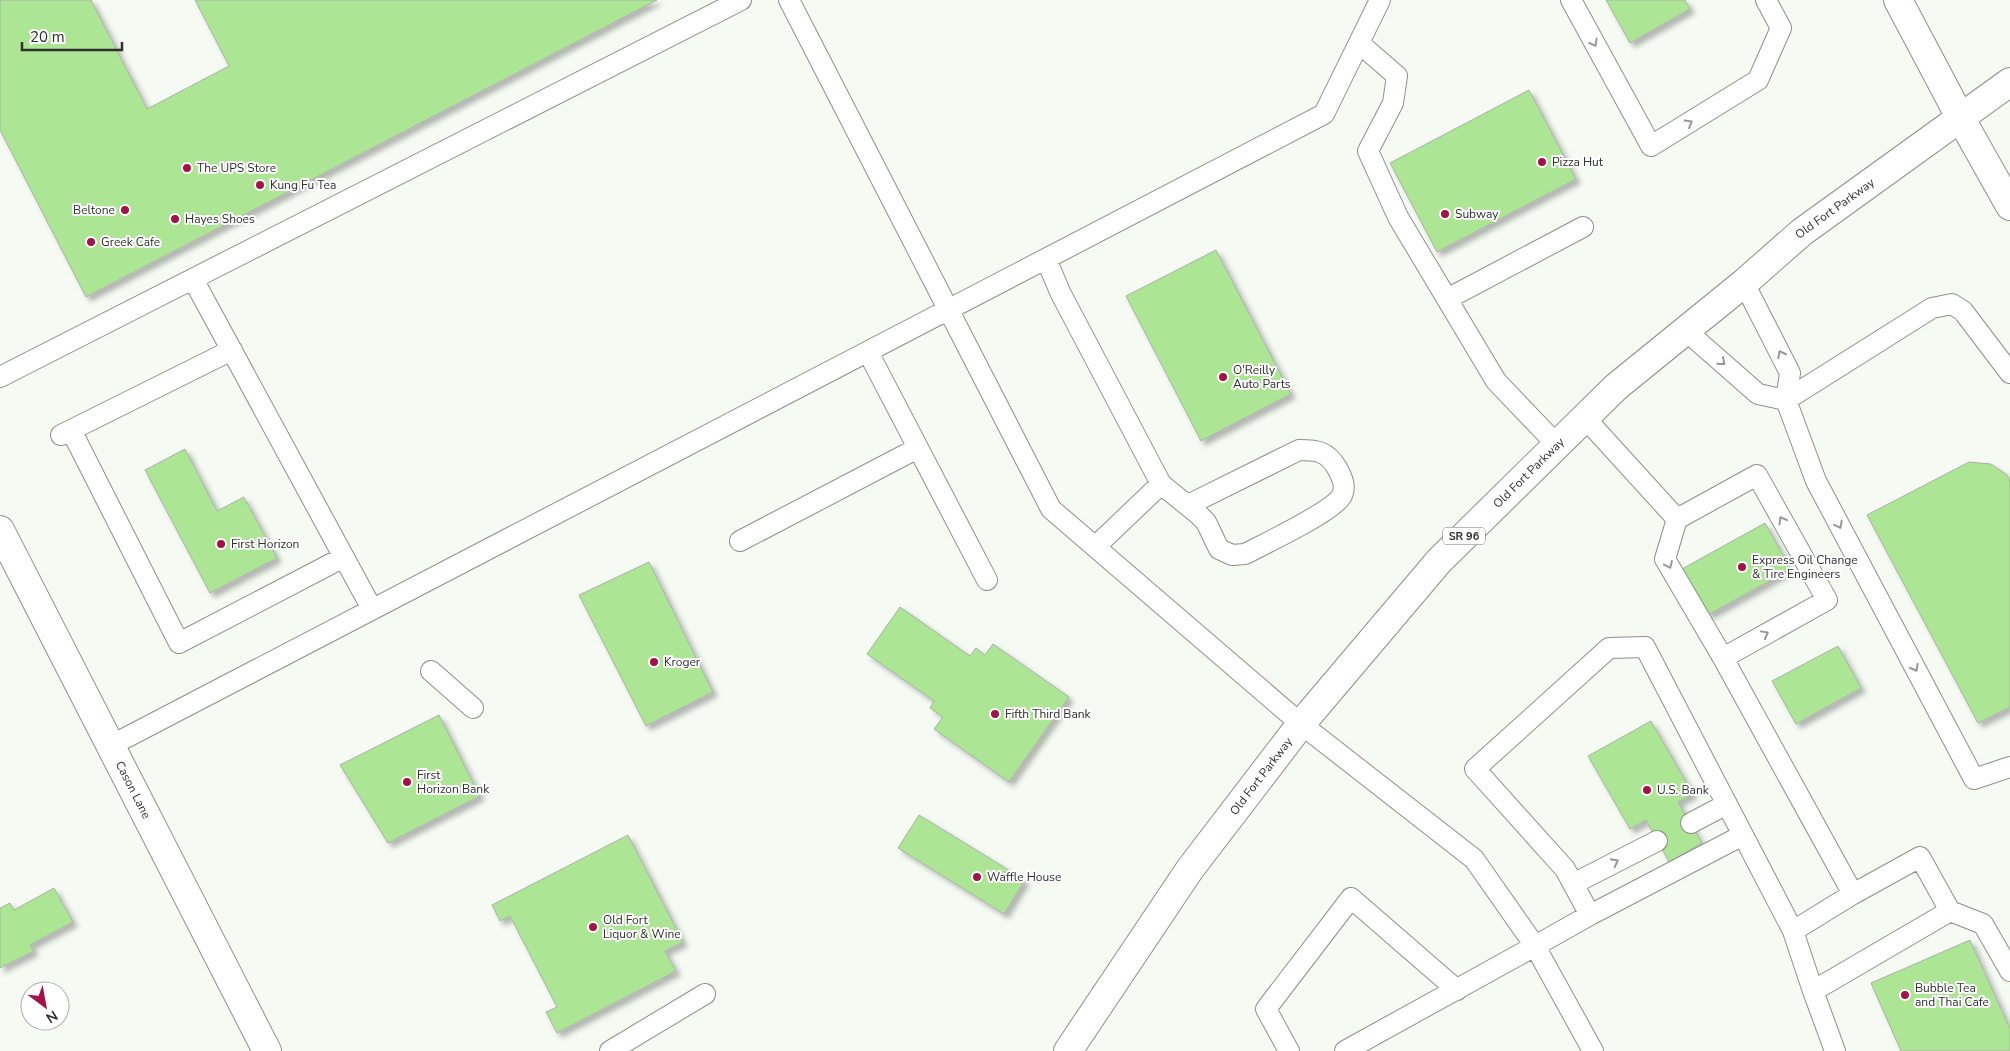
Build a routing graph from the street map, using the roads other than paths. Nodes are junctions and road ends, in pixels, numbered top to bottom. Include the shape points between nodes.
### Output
1 (741, 0) edge
2 (789, 0) edge
3 (1380, 0) edge
4 (1571, 0) edge
5 (1766, 0) edge
6 (1898, 0) edge
7 (1359, 42) junction
8 (2010, 82) edge
9 (1960, 118) junction
10 (2010, 206) edge
11 (1583, 227) dead end
12 (1046, 259) junction
13 (193, 279) junction
14 (1744, 282) junction
15 (1447, 300) junction
16 (949, 310) junction
17 (1685, 330) junction
18 (232, 350) junction
19 (868, 352) junction
20 (2010, 373) edge
21 (0, 377) edge
22 (1786, 400) junction
23 (1585, 418) junction
24 (1557, 445) junction
25 (918, 448) junction
26 (1161, 484) junction
27 (1188, 505) junction
28 (1677, 519) junction
29 (0, 530) edge
30 (740, 541) dead end
31 (1095, 547) junction
32 (344, 557) junction
33 (987, 580) dead end
34 (372, 609) junction
35 (1723, 658) junction
36 (431, 670) dead end
37 (473, 708) dead end
38 (1301, 724) junction
39 (110, 746) junction
40 (2010, 767) edge
41 (1727, 804) junction
42 (1691, 823) dead end
43 (1743, 835) junction
44 (1657, 841) dead end
45 (1573, 884) junction
46 (1852, 894) junction
47 (1950, 911) junction
48 (1590, 915) junction
49 (1793, 931) junction
50 (1535, 946) junction
51 (2010, 971) edge
52 (1457, 990) junction
53 (1813, 991) junction
54 (705, 994) dead end
55 (267, 1051) edge
56 (610, 1051) edge
57 (1068, 1051) edge
58 (1289, 1051) edge
59 (1346, 1051) edge
60 (1593, 1051) edge
61 (1836, 1051) edge

1 - 13 lane
2 - 16 lane
3 - 7 lane
4 -> 5 lane via 1651,146 1758,80 1781,28
6 - 9 main road
7 - 12 lane via 1324,114
7 - 15 lane via 1397,76 1393,103 1368,152 1398,217
8 - 9 main road, Old Fort Parkway / SR 96
9 - 10 main road
9 - 14 main road, Old Fort Parkway / SR 96 via 1802,232
11 - 15 lane
12 - 16 lane
12 - 26 lane via 1061,294
13 - 18 lane
13 - 21 lane
14 - 17 main road, Old Fort Parkway / SR 96
22 -> 14 lane via 1790,373
15 - 24 lane via 1496,381
16 - 19 lane
16 - 31 lane via 1051,509
17 -> 22 lane via 1758,394
17 - 23 main road, Old Fort Parkway / SR 96 via 1616,387
18 - 32 lane
18 - 32 lane via 66,432 179,643
19 - 25 lane
19 - 34 lane
20 - 22 lane via 1963,311 1952,304 1932,308
22 -> 40 lane via 1816,482 1974,779
23 - 24 main road, Old Fort Parkway / SR 96
23 - 28 lane
24 - 38 main road, Old Fort Parkway / SR 96 via 1439,561
25 - 30 lane
25 - 33 lane
26 - 27 lane
26 - 31 lane
27 - 27 lane via 1206,522 1219,549 1232,555 1245,554 1331,508 1342,496 1344,479 1332,459 1317,450 1299,450
28 -> 35 lane via 1665,559
35 -> 28 lane via 1827,600 1757,475
29 - 39 main road, Cason Lane
31 - 38 lane
32 - 34 lane
34 - 39 lane
35 - 46 lane
36 - 37 lane
38 - 50 lane via 1474,858
38 - 57 main road, Old Fort Parkway / SR 96 via 1190,870
39 - 55 main road, Cason Lane
41 - 42 lane
41 - 43 lane
41 - 45 lane via 1646,647 1609,648 1475,769 1565,869
43 - 48 lane
43 - 49 lane
45 -> 44 lane
45 - 48 lane
46 - 47 lane via 1920,856
46 - 49 lane
47 - 51 lane via 1983,924
47 - 53 lane
48 - 50 lane
49 - 53 lane
50 - 52 lane
50 - 60 lane
52 - 58 lane via 1351,898 1266,1010
52 - 59 lane
53 - 61 lane
54 - 56 lane

